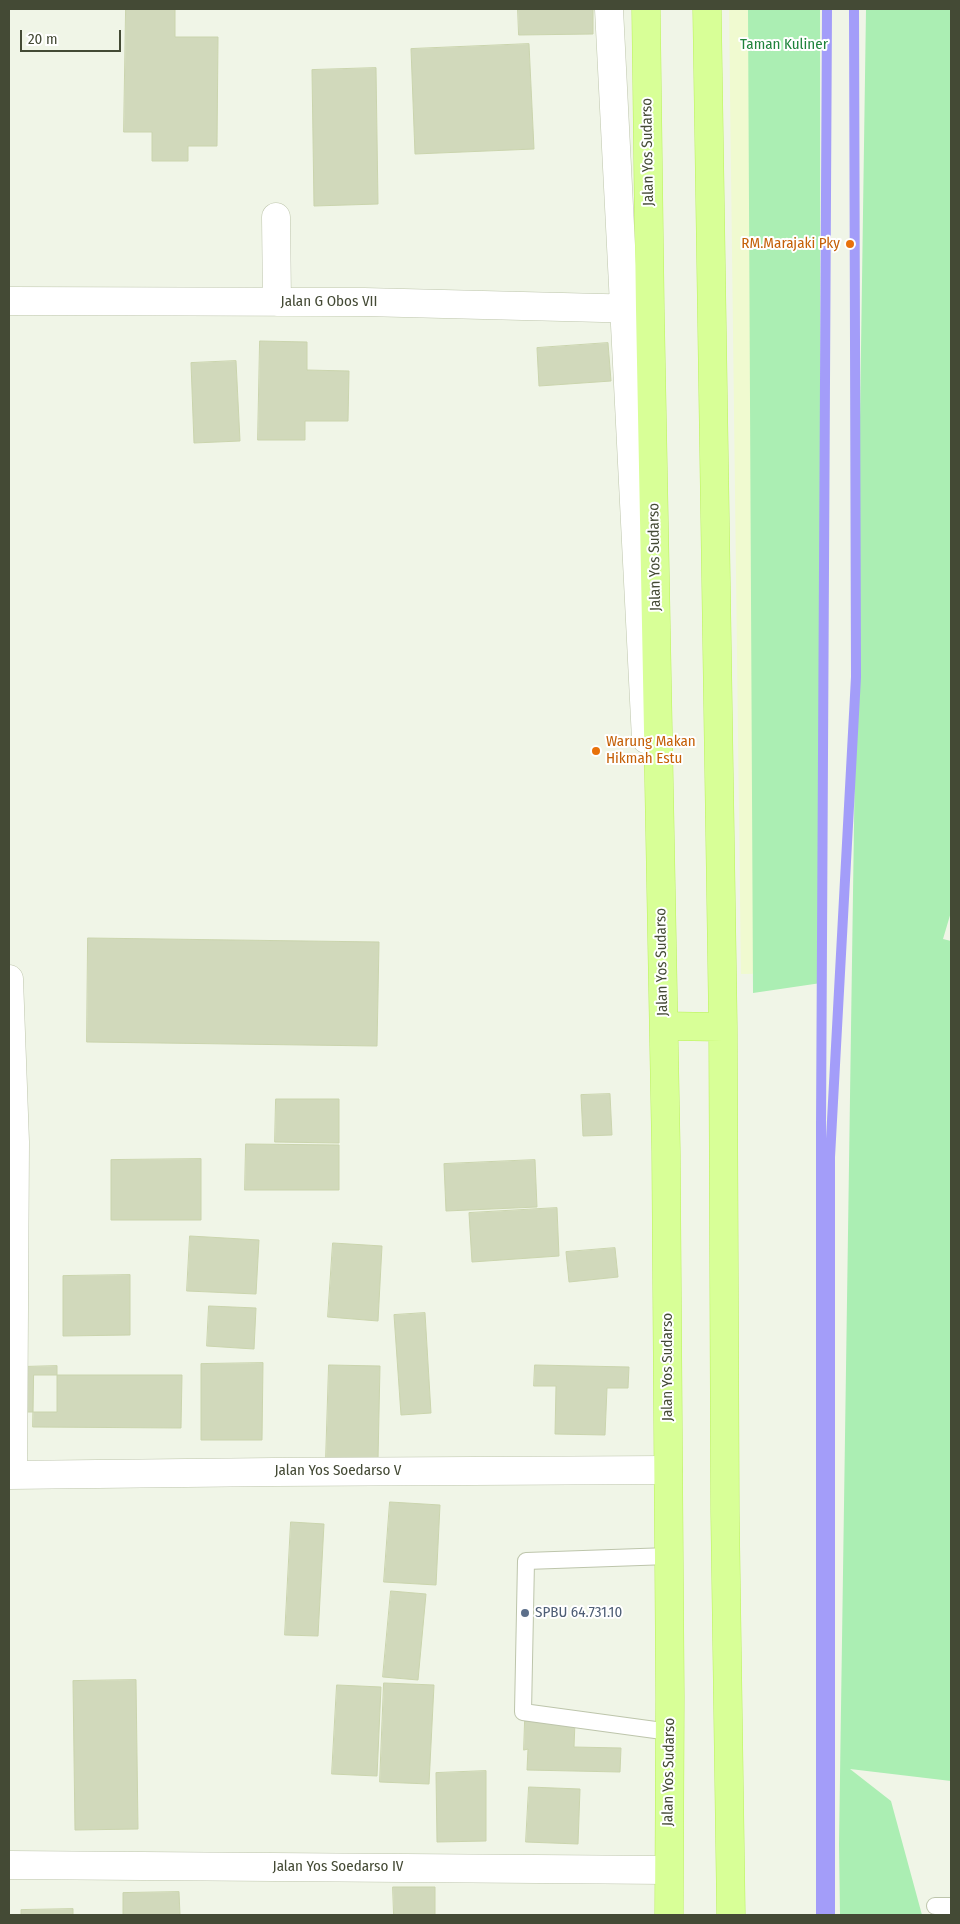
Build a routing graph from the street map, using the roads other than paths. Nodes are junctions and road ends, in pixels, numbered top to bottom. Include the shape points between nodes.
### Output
1 (609, 9) edge
2 (646, 9) edge
3 (706, 9) edge
4 (276, 217) dead end
5 (9, 301) edge
6 (277, 302) junction
7 (650, 309) junction
8 (9, 979) edge
9 (664, 1026) junction
10 (723, 1027) junction
11 (666, 1151) junction
12 (668, 1470) junction
13 (11, 1475) edge
14 (669, 1556) junction
15 (670, 1732) junction
16 (9, 1865) edge
17 (668, 1870) junction
18 (668, 1915) edge
19 (731, 1915) edge

1 - 11 street
2 - 7 main road, Jalan Yos Sudarso
3 - 10 main road
4 - 6 street
5 - 6 street, Jalan G Obos VII
6 - 7 street, Jalan G Obos VII
7 - 9 main road, Jalan Yos Sudarso
8 - 13 street via 15,1142
9 - 10 main road
9 - 11 main road, Jalan Yos Sudarso
10 - 19 main road
11 - 12 main road, Jalan Yos Sudarso
12 - 13 street, Jalan Yos Soedarso V
12 - 14 main road, Jalan Yos Sudarso
14 - 15 main road, Jalan Yos Sudarso
14 - 15 lane via 526,1561 523,1712
15 - 17 main road, Jalan Yos Sudarso
16 - 17 street, Jalan Yos Soedarso IV
17 - 18 main road, Jalan Yos Sudarso

